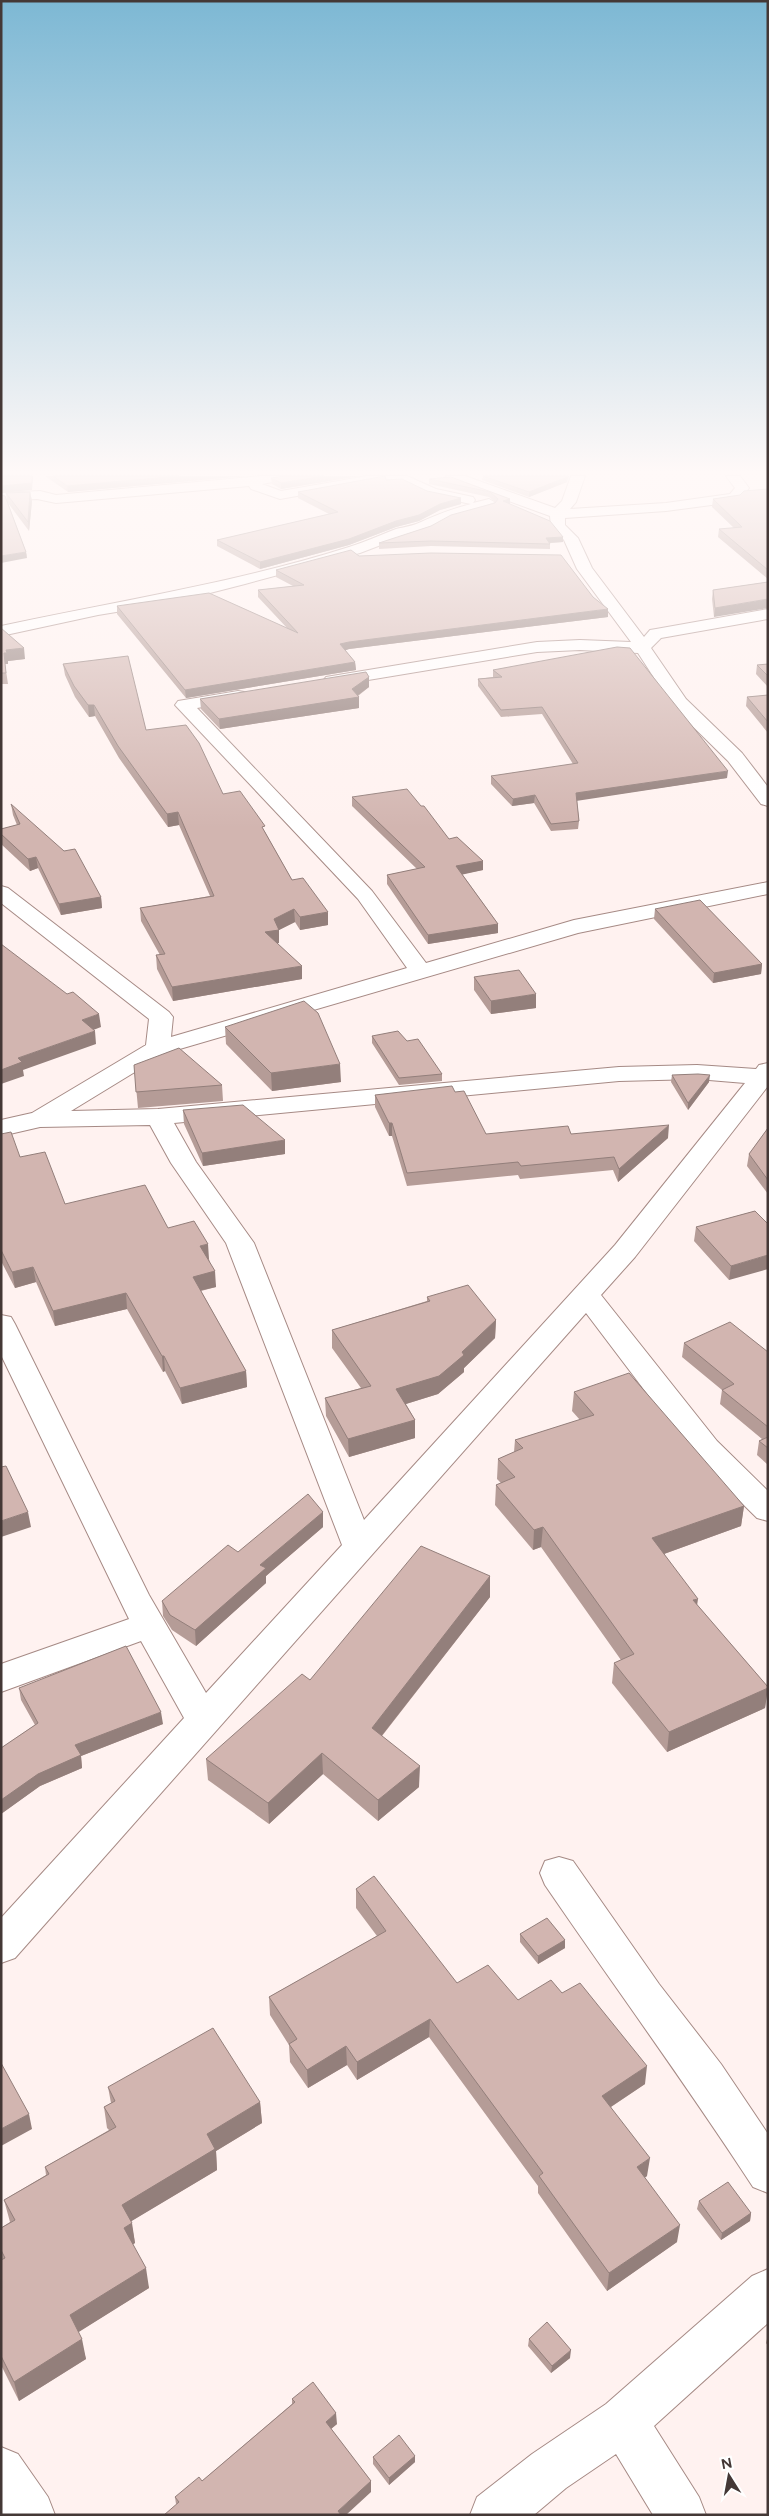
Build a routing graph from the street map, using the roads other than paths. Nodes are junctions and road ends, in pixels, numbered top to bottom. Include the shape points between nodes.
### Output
1 (190, 593) edge
2 (604, 593) edge
3 (768, 614) edge
4 (1, 631) edge
5 (642, 648) junction
6 (318, 683) edge
7 (250, 694) edge
8 (768, 800) edge
9 (768, 888) edge
10 (1, 892) edge
11 (420, 970) junction
12 (158, 1048) junction
13 (767, 1074) edge
14 (158, 1117) junction
15 (40, 1118) junction
16 (1, 1128) edge
17 (586, 1295) junction
18 (1, 1324) edge
19 (768, 1510) edge
20 (359, 1548) junction
21 (150, 1625) junction
22 (1, 1678) edge
23 (204, 1721) junction
24 (558, 1873) dead end
25 (1, 1946) edge
26 (768, 2172) edge
27 (768, 2292) edge
28 (623, 2421) junction
29 (1, 2471) edge
30 (30, 2515) edge
31 (494, 2515) edge
32 (681, 2515) edge

1 - 4 street
2 - 5 street
3 - 5 street via 656,634
5 - 6 street via 580,645 537,648
5 - 8 street via 680,703 735,757
7 - 11 street via 184,705 365,896
9 - 11 street via 574,927
10 - 12 street via 161,1016
11 - 12 street
12 - 15 street
13 - 14 street via 619,1074
13 - 17 street via 625,1252
14 - 15 street
14 - 20 street via 184,1163 240,1243
15 - 16 street
17 - 19 street via 706,1449
17 - 20 street
18 - 21 street
20 - 23 street
21 - 22 street
21 - 23 street
23 - 25 street
24 - 26 street via 706,2078
27 - 28 street
28 - 31 street via 549,2471
28 - 32 street
29 - 30 street

